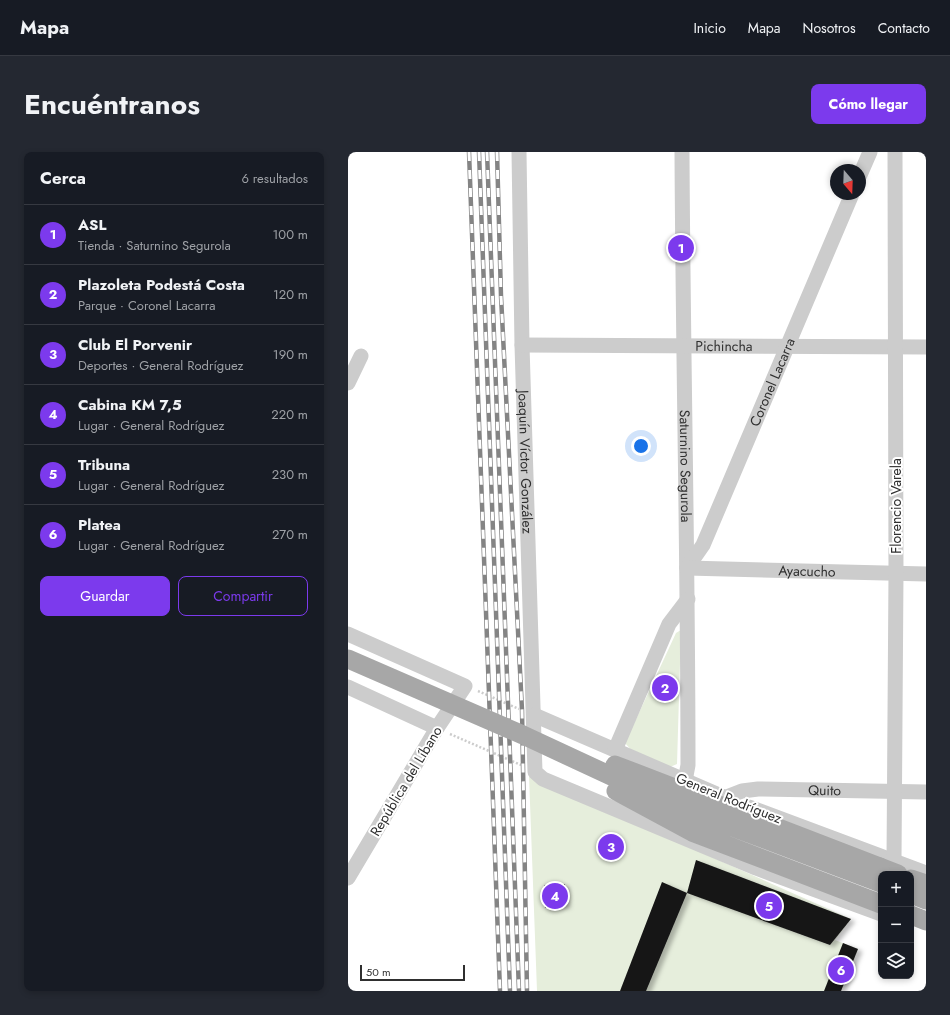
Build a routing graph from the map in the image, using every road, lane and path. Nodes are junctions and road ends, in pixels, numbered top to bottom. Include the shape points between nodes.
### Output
1 (519, 152) edge
2 (682, 152) edge
3 (870, 152) edge
4 (894, 152) edge
5 (865, 164) edge
6 (849, 200) edge
7 (522, 345) junction
8 (789, 345) junction
9 (683, 346) junction
10 (896, 346) junction
11 (926, 347) edge
12 (361, 356) dead end
13 (348, 383) edge
14 (687, 568) junction
15 (896, 573) junction
16 (926, 574) edge
17 (688, 599) junction
18 (348, 634) edge
19 (348, 659) edge
20 (465, 686) junction
21 (348, 687) edge
22 (528, 712) junction
23 (437, 728) junction
24 (524, 736) junction
25 (615, 750) junction
26 (529, 769) junction
27 (685, 781) junction
28 (894, 792) junction
29 (926, 792) edge
30 (724, 798) junction
31 (888, 871) edge
32 (914, 872) edge
33 (926, 873) edge
34 (348, 878) edge
35 (914, 880) edge
36 (926, 884) edge
37 (914, 895) edge
38 (926, 900) edge
39 (878, 903) edge
40 (878, 913) edge
41 (914, 916) edge
42 (926, 921) edge
43 (914, 926) edge
44 (926, 930) edge

1 - 7 street, Joaquín Víctor González
2 - 9 street, Saturnino Segurola
3 - 5 street
4 - 10 street, Florencio Varela
6 - 8 street, Coronel Lacarra
7 - 9 street, Pichincha
7 - 22 street, Joaquín Víctor González
8 - 9 street, Pichincha
8 - 10 street, Pichincha
8 - 14 street, Coronel Lacarra via 703,545
9 - 14 street, Saturnino Segurola
10 - 11 street, Pichincha
10 - 15 street, Florencio Varela
12 - 13 street
14 - 15 street, Ayacucho
14 - 17 street, Saturnino Segurola
15 - 16 street, Ayacucho
15 - 28 street, Florencio Varela
17 - 25 street via 669,624
17 - 27 street, Saturnino Segurola via 688,765
18 - 20 street
19 - 24 main road, bridge
20 - 22 path
20 - 23 street, República del Líbano
21 - 23 street
22 - 25 street, General Rodríguez
22 - 26 street, Joaquín Víctor González
23 - 26 path
23 - 34 street, República del Líbano
24 - 31 main road, bridge via 669,803
24 - 39 main road, bridge via 572,767 692,832
25 - 27 street, General Rodríguez
26 - 40 street via 543,779 756,868
27 - 30 street, General Rodríguez
28 - 29 street, Quito
28 - 30 street, Quito via 758,789 742,791
28 - 31 street, Florencio Varela
30 - 31 street, General Rodríguez
32 - 33 street, General Rodríguez
35 - 36 main road
37 - 38 main road
41 - 42 main road
43 - 44 street

